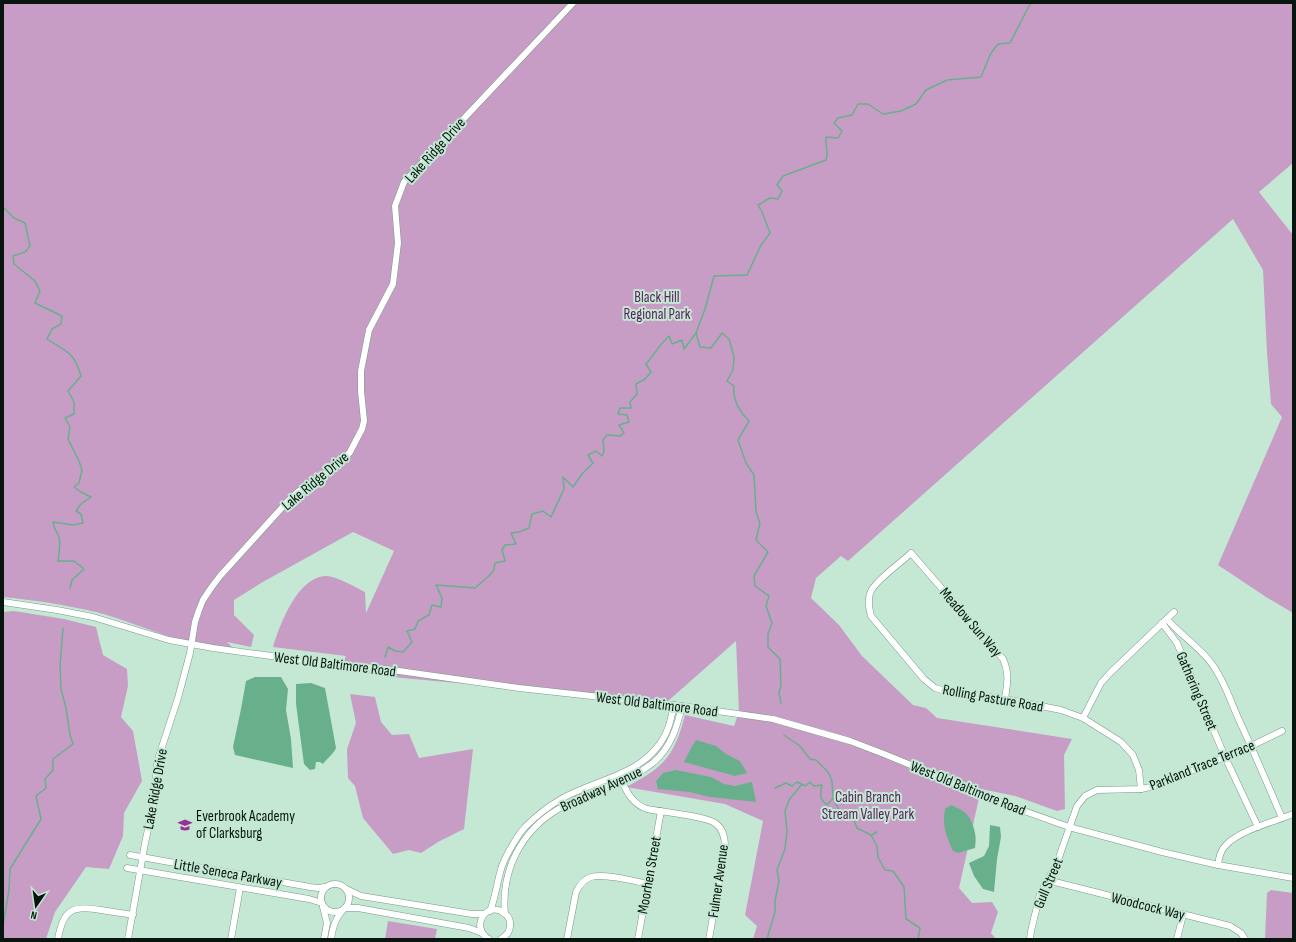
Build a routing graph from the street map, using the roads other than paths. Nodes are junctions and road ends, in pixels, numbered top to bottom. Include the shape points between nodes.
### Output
1 (573, 3) edge
2 (911, 554) joint
3 (3, 602) edge
4 (1174, 612) dead end
5 (1164, 621) junction
6 (191, 644) junction
7 (1004, 699) junction
8 (674, 705) junction
9 (682, 706) junction
10 (1083, 718) junction
11 (1282, 731) dead end
12 (1251, 746) junction
13 (1225, 757) junction
14 (620, 777) junction
15 (1141, 789) junction
16 (660, 811) junction
17 (1293, 814) edge
18 (1282, 818) junction
19 (1069, 827) junction
20 (1258, 827) junction
21 (130, 855) dead end
22 (143, 858) junction
23 (1218, 865) junction
24 (127, 868) dead end
25 (140, 871) junction
26 (1293, 878) edge
27 (1047, 880) junction
28 (648, 884) junction
29 (326, 887) junction
30 (240, 888) junction
31 (346, 889) junction
32 (322, 905) junction
33 (344, 909) junction
34 (487, 912) junction
35 (505, 914) junction
36 (133, 915) junction
37 (1183, 915) junction
38 (485, 937) edge
39 (58, 939) edge
40 (128, 939) edge
41 (231, 939) edge
42 (324, 939) edge
43 (331, 939) edge
44 (501, 939) edge
45 (567, 939) edge
46 (638, 939) edge
47 (709, 939) edge
48 (1030, 939) edge
49 (1177, 939) edge
50 (1245, 939) edge

1 - 6 street, Lake Ridge Drive via 404,182 395,206 398,243 393,284 369,330 361,371 364,420 359,438 339,465 288,501 215,582 199,610
2 - 7 street, Meadow Sun Way via 1003,659 1008,677
2 - 7 street, Rolling Pasture Road via 873,588 868,607 871,616 924,679 935,688
3 - 6 street, West Old Baltimore Road via 86,616 152,636
4 - 5 street
5 - 10 street via 1106,677
5 - 12 street, Gathering Street via 1198,648 1214,666
5 - 13 street, Gathering Street via 1177,642
6 - 8 street, West Old Baltimore Road via 519,688
6 - 22 street, Lake Ridge Drive via 178,698 157,764 153,807
7 - 10 street, Rolling Pasture Road via 1061,710
8 - 9 street, West Old Baltimore Road
8 - 14 street, Broadway Avenue via 667,730 657,748
9 - 14 street, Broadway Avenue via 676,729 663,752 647,767
9 - 19 street, West Old Baltimore Road via 773,719 850,741
10 - 15 street, Rolling Pasture Road via 1122,742 1133,756 1139,770
11 - 12 street, Parkland Trace Terrace
12 - 13 street, Parkland Trace Terrace
12 - 18 street, Gathering Street
13 - 15 street, Parkland Trace Terrace via 1155,786
13 - 20 street, Gathering Street
14 - 16 street, Fulmer Avenue via 635,803 640,807
14 - 34 street, Broadway Avenue via 561,799 525,827 502,866 495,898
14 - 35 street, Broadway Avenue via 562,806 540,821 527,835 510,868 503,900
15 - 19 street, Parkland Trace Terrace via 1097,790 1085,796 1077,806
16 - 28 street, Moorhen Street
16 - 47 street, Fulmer Avenue via 704,819 715,823 723,832 725,848
17 - 18 street
18 - 20 street
19 - 23 street, West Old Baltimore Road
19 - 27 street, Gull Street
20 - 23 street via 1225,846
21 - 22 street, Little Seneca Parkway
22 - 25 street, Lake Ridge Drive
22 - 29 street, Little Seneca Parkway via 310,887
23 - 26 street, West Old Baltimore Road
24 - 25 street, Little Seneca Parkway
25 - 30 street, Little Seneca Parkway
25 - 36 street, Lake Ridge Drive
27 - 37 street, Woodcock Way
27 - 48 street, Gull Street via 1040,894
28 - 45 street via 600,876 586,880 576,892
28 - 46 street, Moorhen Street
29 - 31 street via 336,883
29 - 32 street via 321,894
30 - 32 street, Little Seneca Parkway via 309,899
30 - 41 street
31 - 33 street via 349,900
31 - 34 street via 361,896 472,914
32 - 33 street via 334,912
32 - 42 street via 327,922
33 - 38 street via 358,908 462,926
33 - 43 street via 334,924
34 - 35 street via 495,910
34 - 38 street, Broadway Avenue via 480,920
35 - 44 street, Broadway Avenue via 510,926
36 - 39 street via 88,908 73,910 63,919
36 - 40 street, Lake Ridge Drive
37 - 49 street
37 - 50 street, Woodcock Way via 1230,926

